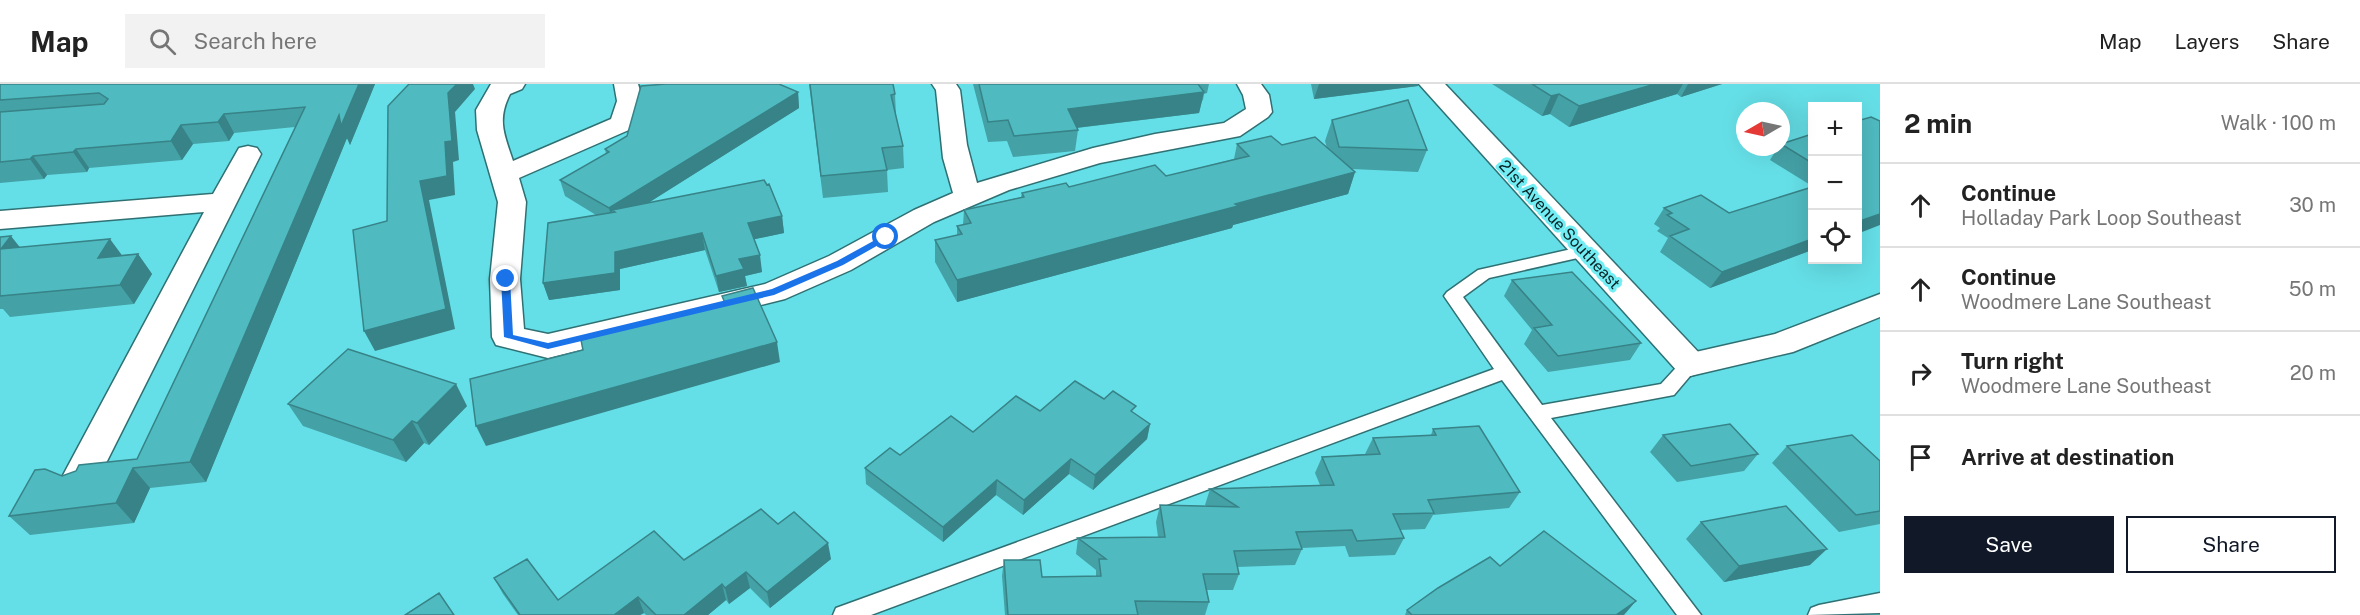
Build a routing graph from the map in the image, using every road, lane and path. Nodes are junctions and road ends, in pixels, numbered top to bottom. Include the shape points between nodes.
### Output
1 (513, 84) edge
2 (626, 84) edge
3 (944, 84) edge
4 (1249, 84) edge
5 (1431, 84) edge
6 (248, 154) dead end
7 (503, 175) junction
8 (969, 197) junction
9 (222, 202) junction
10 (0, 220) edge
11 (1585, 251) junction
12 (1880, 305) edge
13 (1690, 364) junction
14 (1506, 372) junction
15 (1538, 413) junction
16 (80, 479) edge
17 (1880, 603) edge
18 (844, 615) edge
19 (1690, 615) edge
20 (1819, 615) edge

1 - 7 street via 500,89 489,110 490,130
2 - 7 street via 630,101 622,124
3 - 8 street via 948,90 955,157
4 - 8 street via 1259,112 1231,130 1093,156
5 - 11 street, 21st Avenue Southeast
6 - 9 street
7 - 8 street via 512,202 506,279 508,337 548,346 774,292
9 - 10 street
9 - 16 street
11 - 13 street, 21st Avenue Southeast
11 - 14 lane via 1484,274 1453,296
12 - 13 street via 1781,344
13 - 15 lane via 1667,390
14 - 15 lane
14 - 18 lane
15 - 19 lane
17 - 20 lane

